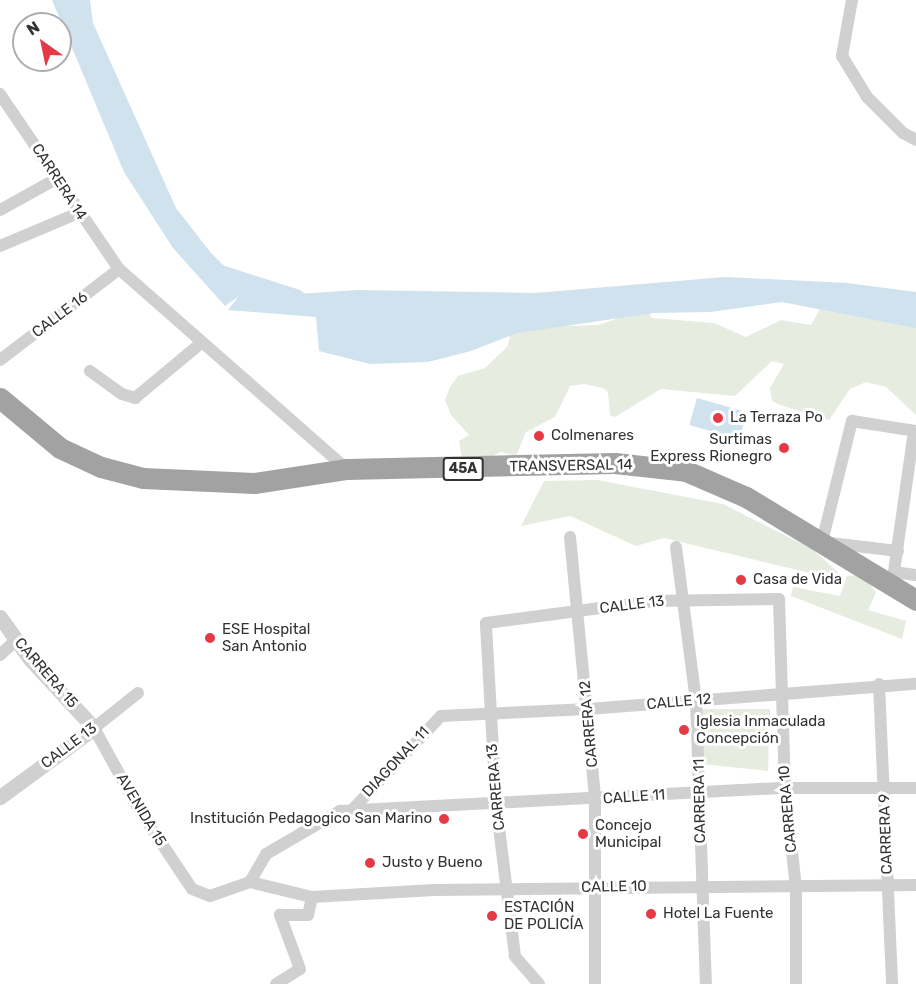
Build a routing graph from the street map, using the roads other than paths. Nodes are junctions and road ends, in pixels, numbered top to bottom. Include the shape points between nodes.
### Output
1 (852, 0) edge
2 (0, 94) edge
3 (916, 140) edge
4 (56, 179) junction
5 (0, 210) edge
6 (78, 213) junction
7 (0, 246) edge
8 (119, 269) junction
9 (200, 344) junction
10 (0, 360) edge
11 (90, 371) dead end
12 (0, 398) edge
13 (915, 431) edge
14 (347, 469) junction
15 (570, 537) dead end
16 (822, 542) junction
17 (676, 547) dead end
18 (898, 551) junction
19 (916, 575) edge
20 (779, 599) joint
21 (682, 600) junction
22 (916, 600) edge
23 (577, 612) junction
24 (0, 617) edge
25 (486, 623) joint
26 (16, 640) junction
27 (0, 655) edge
28 (879, 684) junction
29 (916, 684) edge
30 (138, 693) dead end
31 (781, 693) junction
32 (696, 701) junction
33 (588, 709) junction
34 (489, 711) junction
35 (441, 716) joint
36 (94, 728) junction
37 (884, 787) junction
38 (785, 788) junction
39 (916, 788) edge
40 (701, 792) junction
41 (0, 797) edge
42 (595, 799) junction
43 (496, 804) junction
44 (352, 810) junction
45 (250, 882) junction
46 (701, 885) junction
47 (888, 885) junction
48 (916, 885) edge
49 (596, 887) junction
50 (796, 888) junction
51 (508, 891) junction
52 (312, 897) junction
53 (276, 984) edge
54 (539, 984) edge
55 (595, 984) edge
56 (706, 984) edge
57 (796, 984) edge
58 (892, 984) edge

1 - 3 street via 842,56 867,97 903,133
2 - 4 street, CARRERA 14
4 - 5 street
4 - 6 street, CARRERA 14
6 - 7 street
6 - 8 street, CARRERA 14
8 - 9 street, CARRERA 14
8 - 10 street, CALLE 16
9 - 11 street via 135,398 122,394
9 - 14 street, CARRERA 14
12 - 14 highway, TRANSVERSAL 14 / 45A via 60,448 101,467 143,478 254,483
13 - 16 street via 852,421
13 - 18 street
14 - 16 highway, TRANSVERSAL 14 / 45A via 615,462 686,471 746,497
15 - 23 street, CARRERA 12
16 - 18 street
16 - 22 highway, TRANSVERSAL 14 / 45A
17 - 21 street, CARRERA 11
18 - 19 street via 894,572
20 - 21 street, CALLE 13
20 - 31 street, CARRERA 10
21 - 23 street, CALLE 13
21 - 32 street, CARRERA 11
23 - 25 street, CALLE 13
23 - 33 street, CARRERA 12
24 - 26 street, CARRERA 15
25 - 34 street, CARRERA 13
26 - 27 street
26 - 36 street, CARRERA 15
28 - 29 street, CALLE 12
28 - 31 street, CALLE 12
28 - 37 street, CARRERA 9
30 - 36 street, CALLE 13
31 - 32 street, CALLE 12
31 - 38 street, CARRERA 10
32 - 33 street, CALLE 12
32 - 40 street, CARRERA 11
33 - 34 street, CALLE 12
33 - 42 street, CARRERA 12
34 - 35 street, CALLE 12
34 - 43 street, CARRERA 13
35 - 44 street, DIAGONAL 11
36 - 41 street, CALLE 13
36 - 45 street, AVENIDA 15 via 138,808 192,889 210,896
37 - 38 street, CALLE 11
37 - 39 street, CALLE 11
37 - 47 street, CARRERA 9
38 - 40 street, CALLE 11
38 - 50 street, CARRERA 10
40 - 42 street, CALLE 11
40 - 46 street, CARRERA 11
42 - 43 street, CALLE 11
42 - 49 street, CARRERA 12
43 - 44 street, CALLE 11
43 - 51 street, CARRERA 13
44 - 45 street via 340,811 266,854
45 - 52 street, CALLE 10
46 - 49 street, CALLE 10
46 - 50 street, CALLE 10
46 - 56 street, CARRERA 11
47 - 48 street, CALLE 10
47 - 50 street, CALLE 10
47 - 58 street, CARRERA 9
49 - 51 street, CALLE 10
49 - 55 street, CARRERA 12
50 - 57 street, CARRERA 10
51 - 52 street, CALLE 10 via 403,890
51 - 54 street, CARRERA 13 via 514,950 519,963
52 - 53 street via 308,915 280,915 300,969

